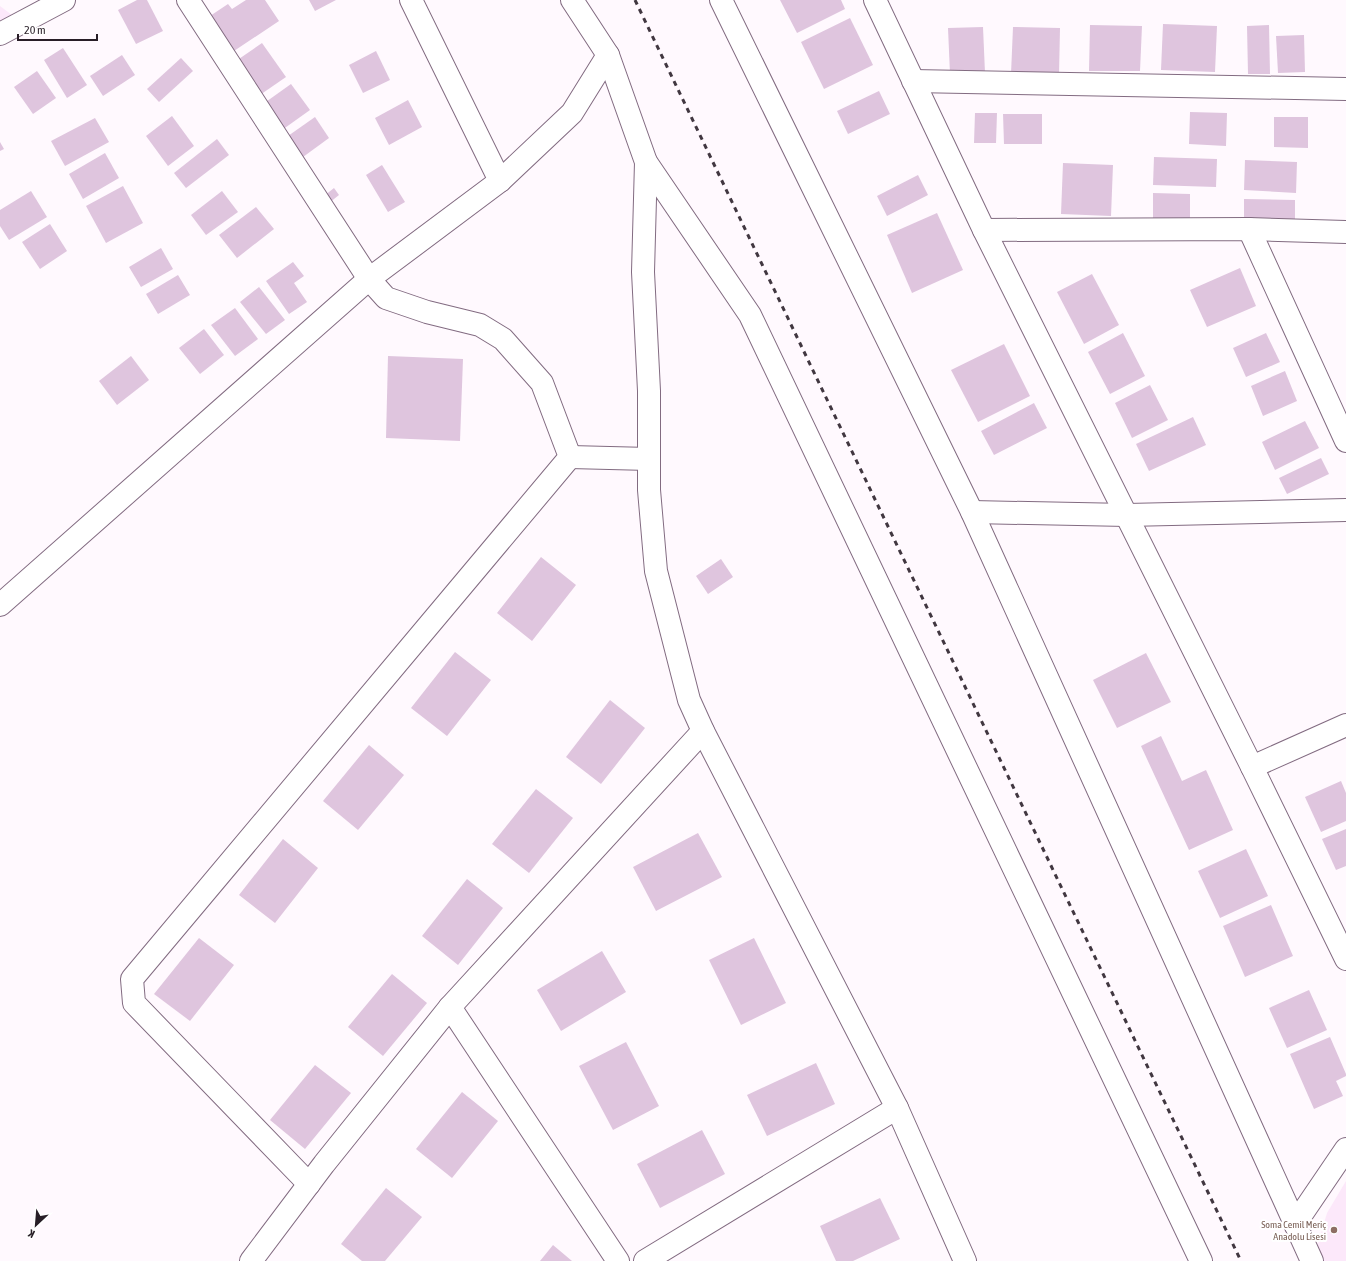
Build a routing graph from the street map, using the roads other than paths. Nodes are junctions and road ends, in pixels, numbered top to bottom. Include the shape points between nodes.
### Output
1 (64, 0) edge
2 (188, 0) edge
3 (410, 0) edge
4 (572, 0) edge
5 (721, 0) edge
6 (875, 0) edge
7 (0, 34) edge
8 (608, 55) junction
9 (913, 81) junction
10 (1346, 89) edge
11 (646, 162) junction
12 (500, 181) junction
13 (1249, 229) junction
14 (984, 230) junction
15 (1346, 232) edge
16 (368, 279) junction
17 (1346, 441) edge
18 (570, 457) junction
19 (649, 459) junction
20 (1346, 510) edge
21 (972, 512) junction
22 (1127, 515) junction
23 (0, 605) edge
24 (1346, 725) edge
25 (703, 732) junction
26 (1252, 767) junction
27 (1346, 959) edge
28 (450, 1007) junction
29 (897, 1108) junction
30 (1346, 1149) edge
31 (309, 1184) junction
32 (1296, 1224) junction
33 (251, 1261) edge
34 (618, 1261) edge
35 (645, 1261) edge
36 (965, 1261) edge
37 (1201, 1261) edge
38 (1312, 1261) edge

1 - 7 street
2 - 16 street
3 - 12 street
4 - 8 street
5 - 21 street
6 - 9 street
8 - 11 street
8 - 12 street via 572,113
9 - 10 street
9 - 14 street
11 - 19 street via 643,272 649,391
11 - 37 street via 750,315
12 - 16 street
13 - 14 street
13 - 15 street
13 - 17 street
14 - 22 street
16 - 18 street via 386,298 427,312 480,325 503,339 542,383
16 - 23 street
18 - 19 street
18 - 31 street via 132,979 134,1003
19 - 25 street via 656,571 689,700
20 - 22 street
21 - 22 street
21 - 32 street
22 - 26 street
24 - 26 street
25 - 28 street
25 - 29 street
26 - 27 street
28 - 31 street
28 - 34 street
29 - 35 street
29 - 36 street
30 - 32 street
31 - 33 street
32 - 38 street

